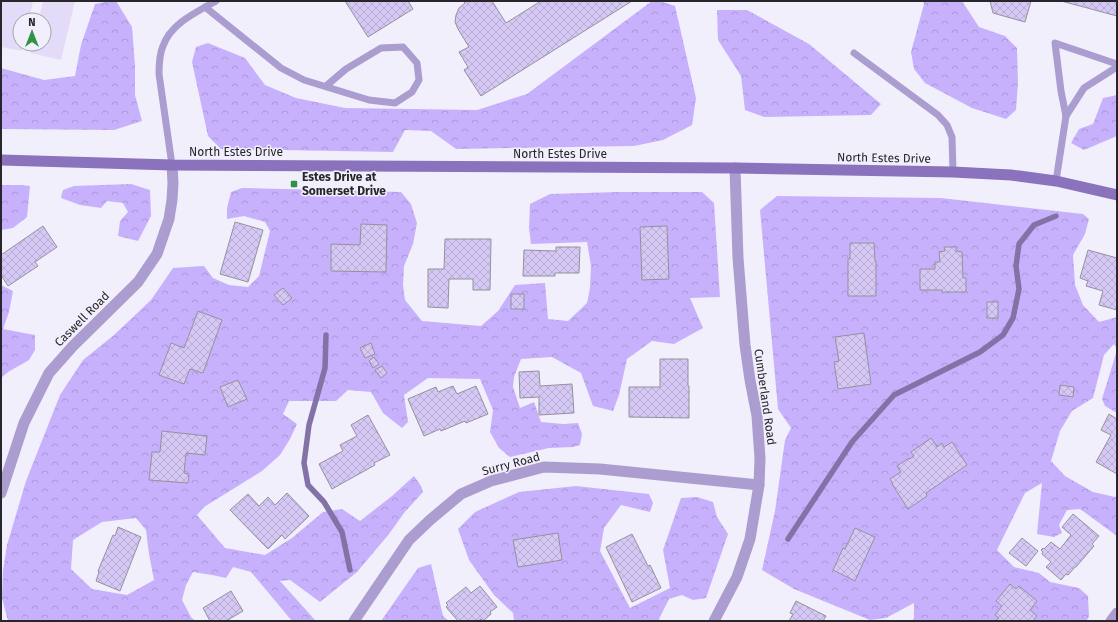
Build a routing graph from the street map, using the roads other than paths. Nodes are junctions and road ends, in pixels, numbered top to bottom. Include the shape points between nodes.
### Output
1 (216, 1) edge
2 (205, 7) junction
3 (854, 53) dead end
4 (1117, 65) edge
5 (326, 86) junction
6 (1066, 116) junction
7 (1, 160) edge
8 (172, 165) junction
9 (735, 168) junction
10 (953, 172) junction
11 (1056, 181) junction
12 (1117, 195) edge
13 (759, 485) junction
14 (1, 493) edge
15 (1117, 613) edge
16 (354, 621) edge
17 (714, 621) edge
18 (1111, 621) edge

1 - 2 lane
2 - 5 lane via 281,68 304,80
2 - 8 lane via 177,25 163,46 159,60
3 - 10 lane via 938,114 948,125 952,137
4 - 6 lane via 1084,88
4 - 6 lane via 1055,43
5 - 5 lane via 369,100 395,103 412,92 419,80 417,63 403,47 381,48 346,69
6 - 11 lane
7 - 8 main road, North Estes Drive
8 - 9 main road, North Estes Drive
8 - 14 street, Caswell Road via 169,219 157,254 138,282 72,346 49,373 24,423
9 - 10 main road, North Estes Drive
9 - 13 street, Cumberland Road via 739,272 745,345 757,416
10 - 11 main road, North Estes Drive via 1011,175
11 - 12 main road, North Estes Drive
13 - 16 street, Surry Road via 600,469 544,467 491,481 461,494 409,540
13 - 17 street, Cumberland Road via 750,539 737,577
15 - 18 street

